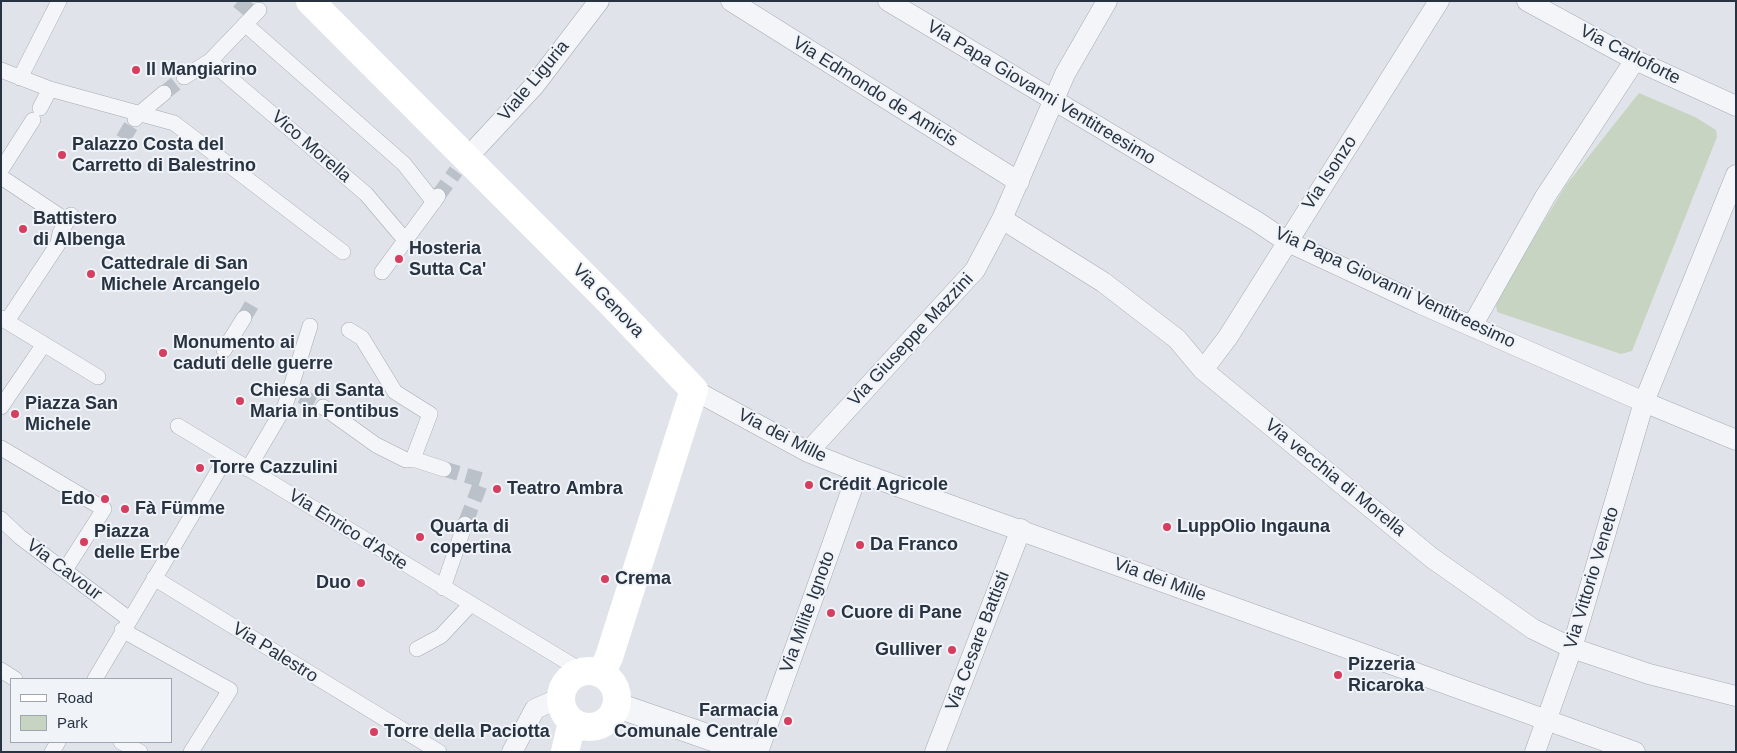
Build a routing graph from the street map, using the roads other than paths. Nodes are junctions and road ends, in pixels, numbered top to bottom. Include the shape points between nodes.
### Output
1 (59, 1) edge
2 (310, 1) edge
3 (599, 1) edge
4 (731, 1) edge
5 (888, 1) edge
6 (1107, 1) edge
7 (1439, 1) edge
8 (1527, 1) edge
9 (1635, 60) junction
10 (210, 61) junction
11 (1, 70) edge
12 (184, 76) tunnel mouth
13 (20, 78) junction
14 (50, 89) junction
15 (164, 93) tunnel mouth
16 (1053, 100) junction
17 (1736, 106) edge
18 (137, 116) junction
19 (461, 165) junction
20 (1, 170) edge
21 (1736, 175) edge
22 (1, 177) edge
23 (1019, 182) junction
24 (1002, 219) junction
25 (406, 240) junction
26 (1286, 241) junction
27 (343, 252) dead end
28 (382, 272) dead end
29 (244, 318) tunnel mouth
30 (4, 319) edge
31 (310, 326) dead end
32 (1472, 326) junction
33 (349, 330) dead end
34 (44, 344) junction
35 (224, 350) dead end
36 (1203, 370) junction
37 (98, 377) dead end
38 (694, 390) junction
39 (1644, 402) junction
40 (1, 407) edge
41 (323, 407) tunnel mouth
42 (178, 426) dead end
43 (1736, 440) edge
44 (1, 448) edge
45 (808, 452) junction
46 (227, 456) junction
47 (413, 459) junction
48 (248, 469) junction
49 (444, 469) tunnel mouth
50 (858, 472) junction
51 (1, 519) edge
52 (465, 524) tunnel mouth
53 (1021, 530) junction
54 (65, 570) junction
55 (154, 578) junction
56 (443, 588) junction
57 (470, 605) junction
58 (126, 625) junction
59 (1572, 648) junction
60 (417, 649) dead end
61 (1, 670) edge
62 (591, 673) junction
63 (13, 678) edge
64 (95, 678) edge
65 (1736, 696) edge
66 (616, 705) junction
67 (566, 710) junction
68 (1547, 720) junction
69 (123, 743) edge
70 (429, 750) edge
71 (748, 751) edge
72 (140, 752) edge
73 (191, 752) edge
74 (512, 752) edge
75 (565, 752) edge
76 (935, 752) edge
77 (1535, 752) edge
78 (1635, 752) edge

1 - 13 street
2 - 19 main road, Via Genova
3 - 19 street, Viale Liguria via 534,86
4 - 23 street, Via Edmondo de Amicis
5 - 16 street, Via Papa Giovanni Ventitreesimo
6 - 16 street
7 - 26 street, Via Isonzo
8 - 9 street, Via Carloforte
9 - 17 street, Via Carloforte
9 - 32 street via 1545,197
10 - 12 street
10 - 25 street, Vico Morella via 366,194
10 - 25 street via 252,15 436,199
11 - 13 street
13 - 14 street
14 - 18 street
14 - 20 street
15 - 18 street
16 - 23 street
16 - 26 street, Via Papa Giovanni Ventitreesimo
18 - 27 street via 174,123
19 - 38 main road, Via Genova via 610,302
21 - 39 street, Via Vittorio Veneto
22 - 30 street via 69,218 58,244
23 - 24 street
24 - 36 street, Via vecchia di Morella via 1103,282 1177,339
24 - 45 street, Via Giuseppe Mazzini via 975,270
25 - 28 street
26 - 32 street, Via Papa Giovanni Ventitreesimo
26 - 36 street, Via Isonzo via 1228,337
29 - 35 street
30 - 34 street
31 - 48 street via 296,393
32 - 39 street, Via Papa Giovanni Ventitreesimo
33 - 47 street via 362,338 395,392 430,414
34 - 37 street
34 - 40 street
36 - 59 street, Via vecchia di Morella via 1432,558 1533,629
38 - 45 street, Via dei Mille
38 - 62 main road via 609,657
39 - 43 street, Via Papa Giovanni Ventitreesimo
39 - 59 street, Via Vittorio Veneto
41 - 47 street via 376,445 406,460
42 - 46 street, Via Enrico d'Aste
44 - 54 street via 97,503
45 - 50 street, Via dei Mille
46 - 48 street, Via Enrico d'Aste
46 - 55 street
47 - 49 street
48 - 56 street, Via Enrico d'Aste
50 - 53 street, Via dei Mille
50 - 71 street, Via Milite Ignoto
51 - 54 street, Via Cavour
52 - 56 street
53 - 68 street, Via dei Mille
53 - 76 street, Via Cesare Battisti
54 - 58 street, Via Cavour
55 - 58 street
55 - 70 street, Via Palestro
56 - 57 street, Via Enrico d'Aste
57 - 60 street via 441,636
57 - 62 street, Via Enrico d'Aste
58 - 64 street
58 - 73 street, Via Cavour via 230,690
59 - 65 street, Via vecchia di Morella via 1649,674
59 - 68 street, Via Vittorio Veneto
61 - 63 street
62 - 66 main road via 614,687
62 - 67 main road via 566,681
66 - 67 main road via 611,716 596,726 583,727
66 - 71 street
67 - 74 street via 535,709
67 - 75 main road
68 - 77 street, Via Vittorio Veneto
68 - 78 street, Via dei Mille
69 - 72 street

